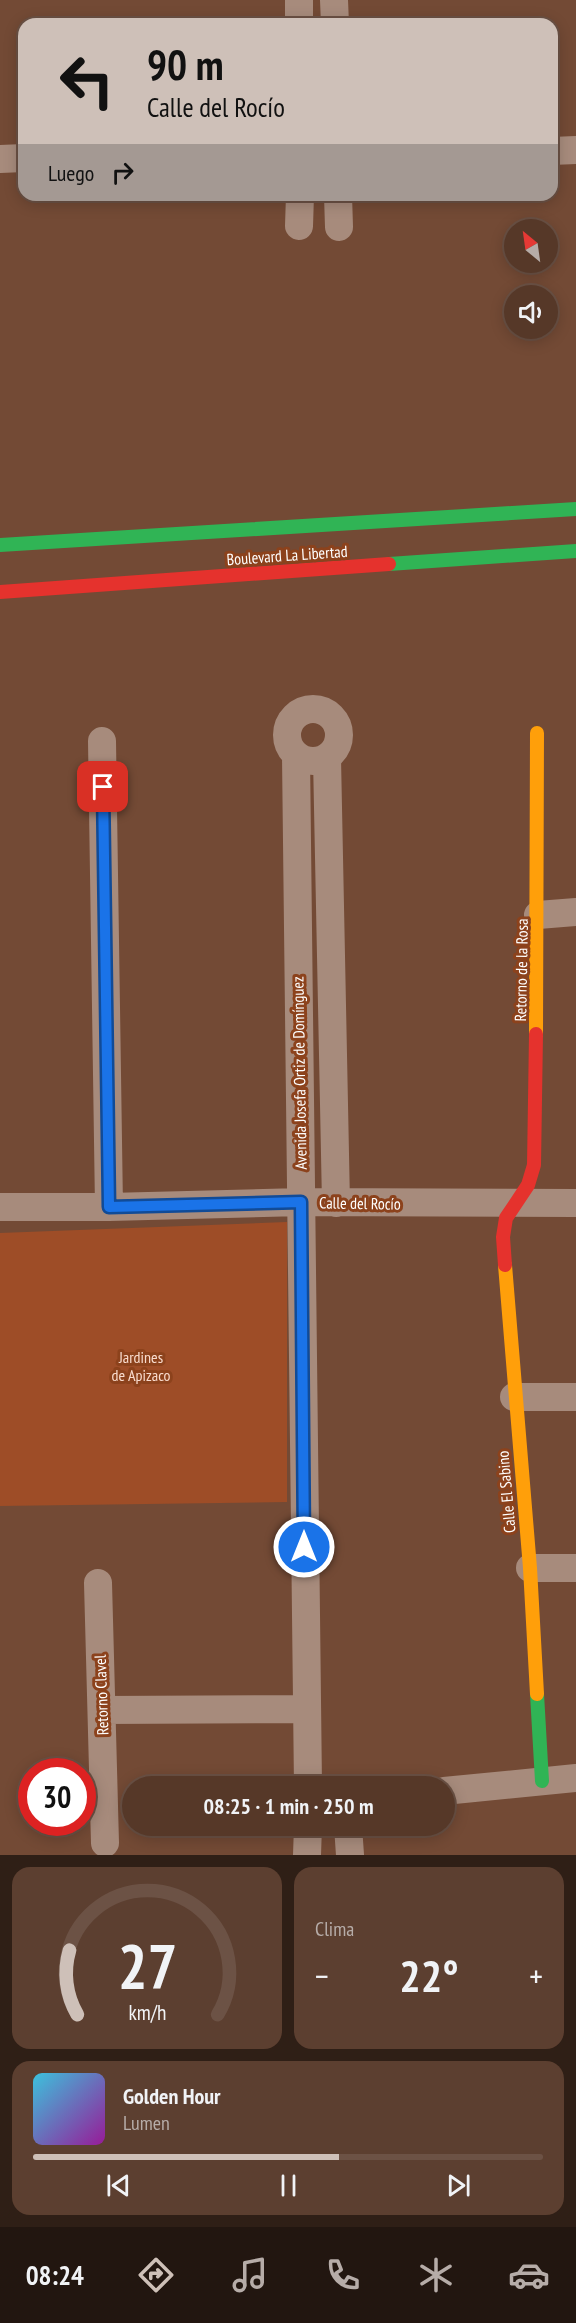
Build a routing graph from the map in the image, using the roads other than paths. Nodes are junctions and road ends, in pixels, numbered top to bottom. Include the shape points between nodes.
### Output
1 (299, 0) edge
2 (334, 0) edge
3 (299, 18) edge
4 (335, 18) edge
5 (576, 150) edge
6 (558, 151) edge
7 (18, 158) edge
8 (0, 159) edge
9 (300, 201) edge
10 (339, 201) edge
11 (299, 226) dead end
12 (339, 227) dead end
13 (576, 509) edge
14 (0, 545) edge
15 (576, 551) edge
16 (0, 591) edge
17 (537, 733) dead end
18 (102, 741) dead end
19 (296, 756) junction
20 (327, 758) junction
21 (576, 912) edge
22 (538, 915) junction
23 (301, 1202) junction
24 (336, 1203) junction
25 (527, 1203) junction
26 (576, 1203) edge
27 (0, 1207) edge
28 (109, 1207) junction
29 (514, 1397) junction
30 (576, 1397) edge
31 (530, 1568) junction
32 (576, 1568) edge
33 (98, 1583) dead end
34 (305, 1709) junction
35 (102, 1710) junction
36 (308, 1776) edge
37 (576, 1778) edge
38 (542, 1781) junction
39 (455, 1790) edge
40 (308, 1836) edge
41 (349, 1836) edge
42 (105, 1843) dead end
43 (307, 1855) edge
44 (350, 1855) edge

1 - 3 street
2 - 4 street
5 - 6 street
7 - 8 street
9 - 11 street
10 - 12 street
13 - 14 main road, Boulevard La Libertad
15 - 16 main road, Boulevard La Libertad
17 - 22 main road, Retorno de la Rosa
18 - 28 street
19 - 20 street via 311,762
19 - 20 street via 287,741 288,725 299,713 315,709 330,715 339,729 338,746
19 - 23 street, Avenida Josefa Ortiz de Domínguez
20 - 24 street
21 - 22 street
22 - 25 main road, Retorno de la Rosa via 534,1165
23 - 24 street, Calle del Rocío
23 - 28 street, Calle del Rocío
23 - 34 street, Avenida Josefa Ortiz de Domínguez
24 - 25 street, Calle del Rocío
25 - 26 street, Calle del Rocío
25 - 29 main road, Calle El Sabino via 506,1218 502,1237
27 - 28 street, Calle del Rocío
29 - 30 street
29 - 31 main road, Calle El Sabino
31 - 32 street
31 - 38 main road, Calle El Sabino
33 - 35 street, Retorno Clavel
34 - 35 street
34 - 36 street, Avenida Josefa Ortiz de Domínguez
35 - 42 street, Retorno Clavel
37 - 38 street
38 - 39 street
40 - 43 street
41 - 44 street

